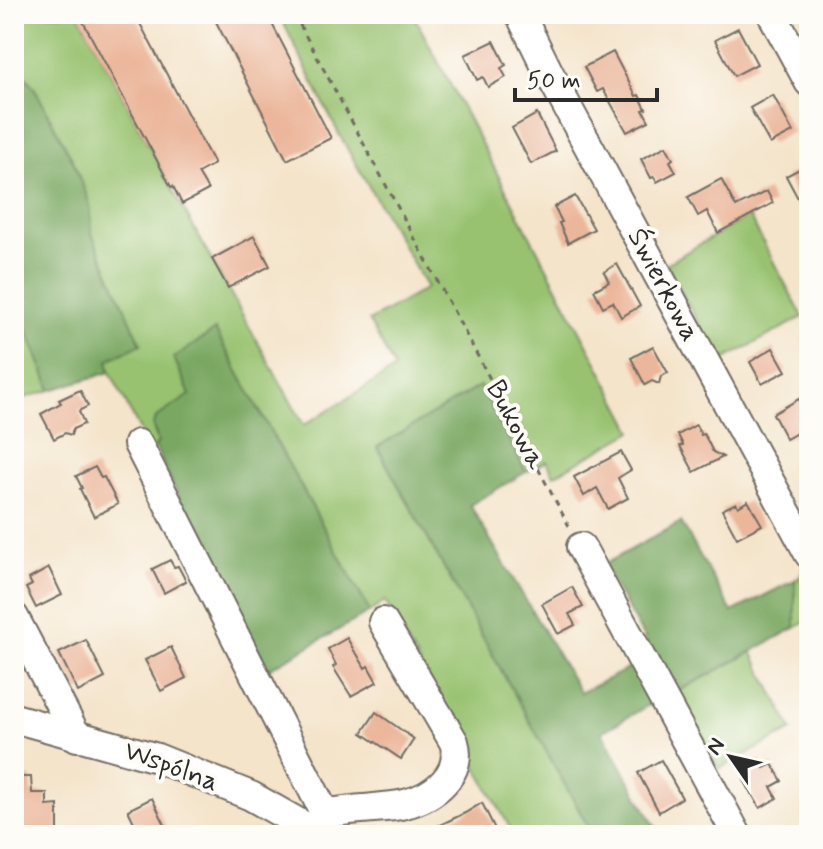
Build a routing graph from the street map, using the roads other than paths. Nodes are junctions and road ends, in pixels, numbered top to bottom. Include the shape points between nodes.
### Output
1 (520, 14) edge
2 (772, 14) edge
3 (809, 82) edge
4 (138, 444) dead end
5 (581, 547) road end
6 (809, 554) edge
7 (14, 617) edge
8 (383, 622) dead end
9 (14, 718) edge
10 (77, 737) junction
11 (320, 827) edge
12 (737, 835) edge

1 - 6 street, Świerkowa
2 - 3 street
4 - 11 street
5 - 12 street
7 - 10 street
8 - 11 street via 454,742 455,769 429,793 406,804 336,812
9 - 10 street, Wspólna
10 - 11 street, Wspólna via 157,758

